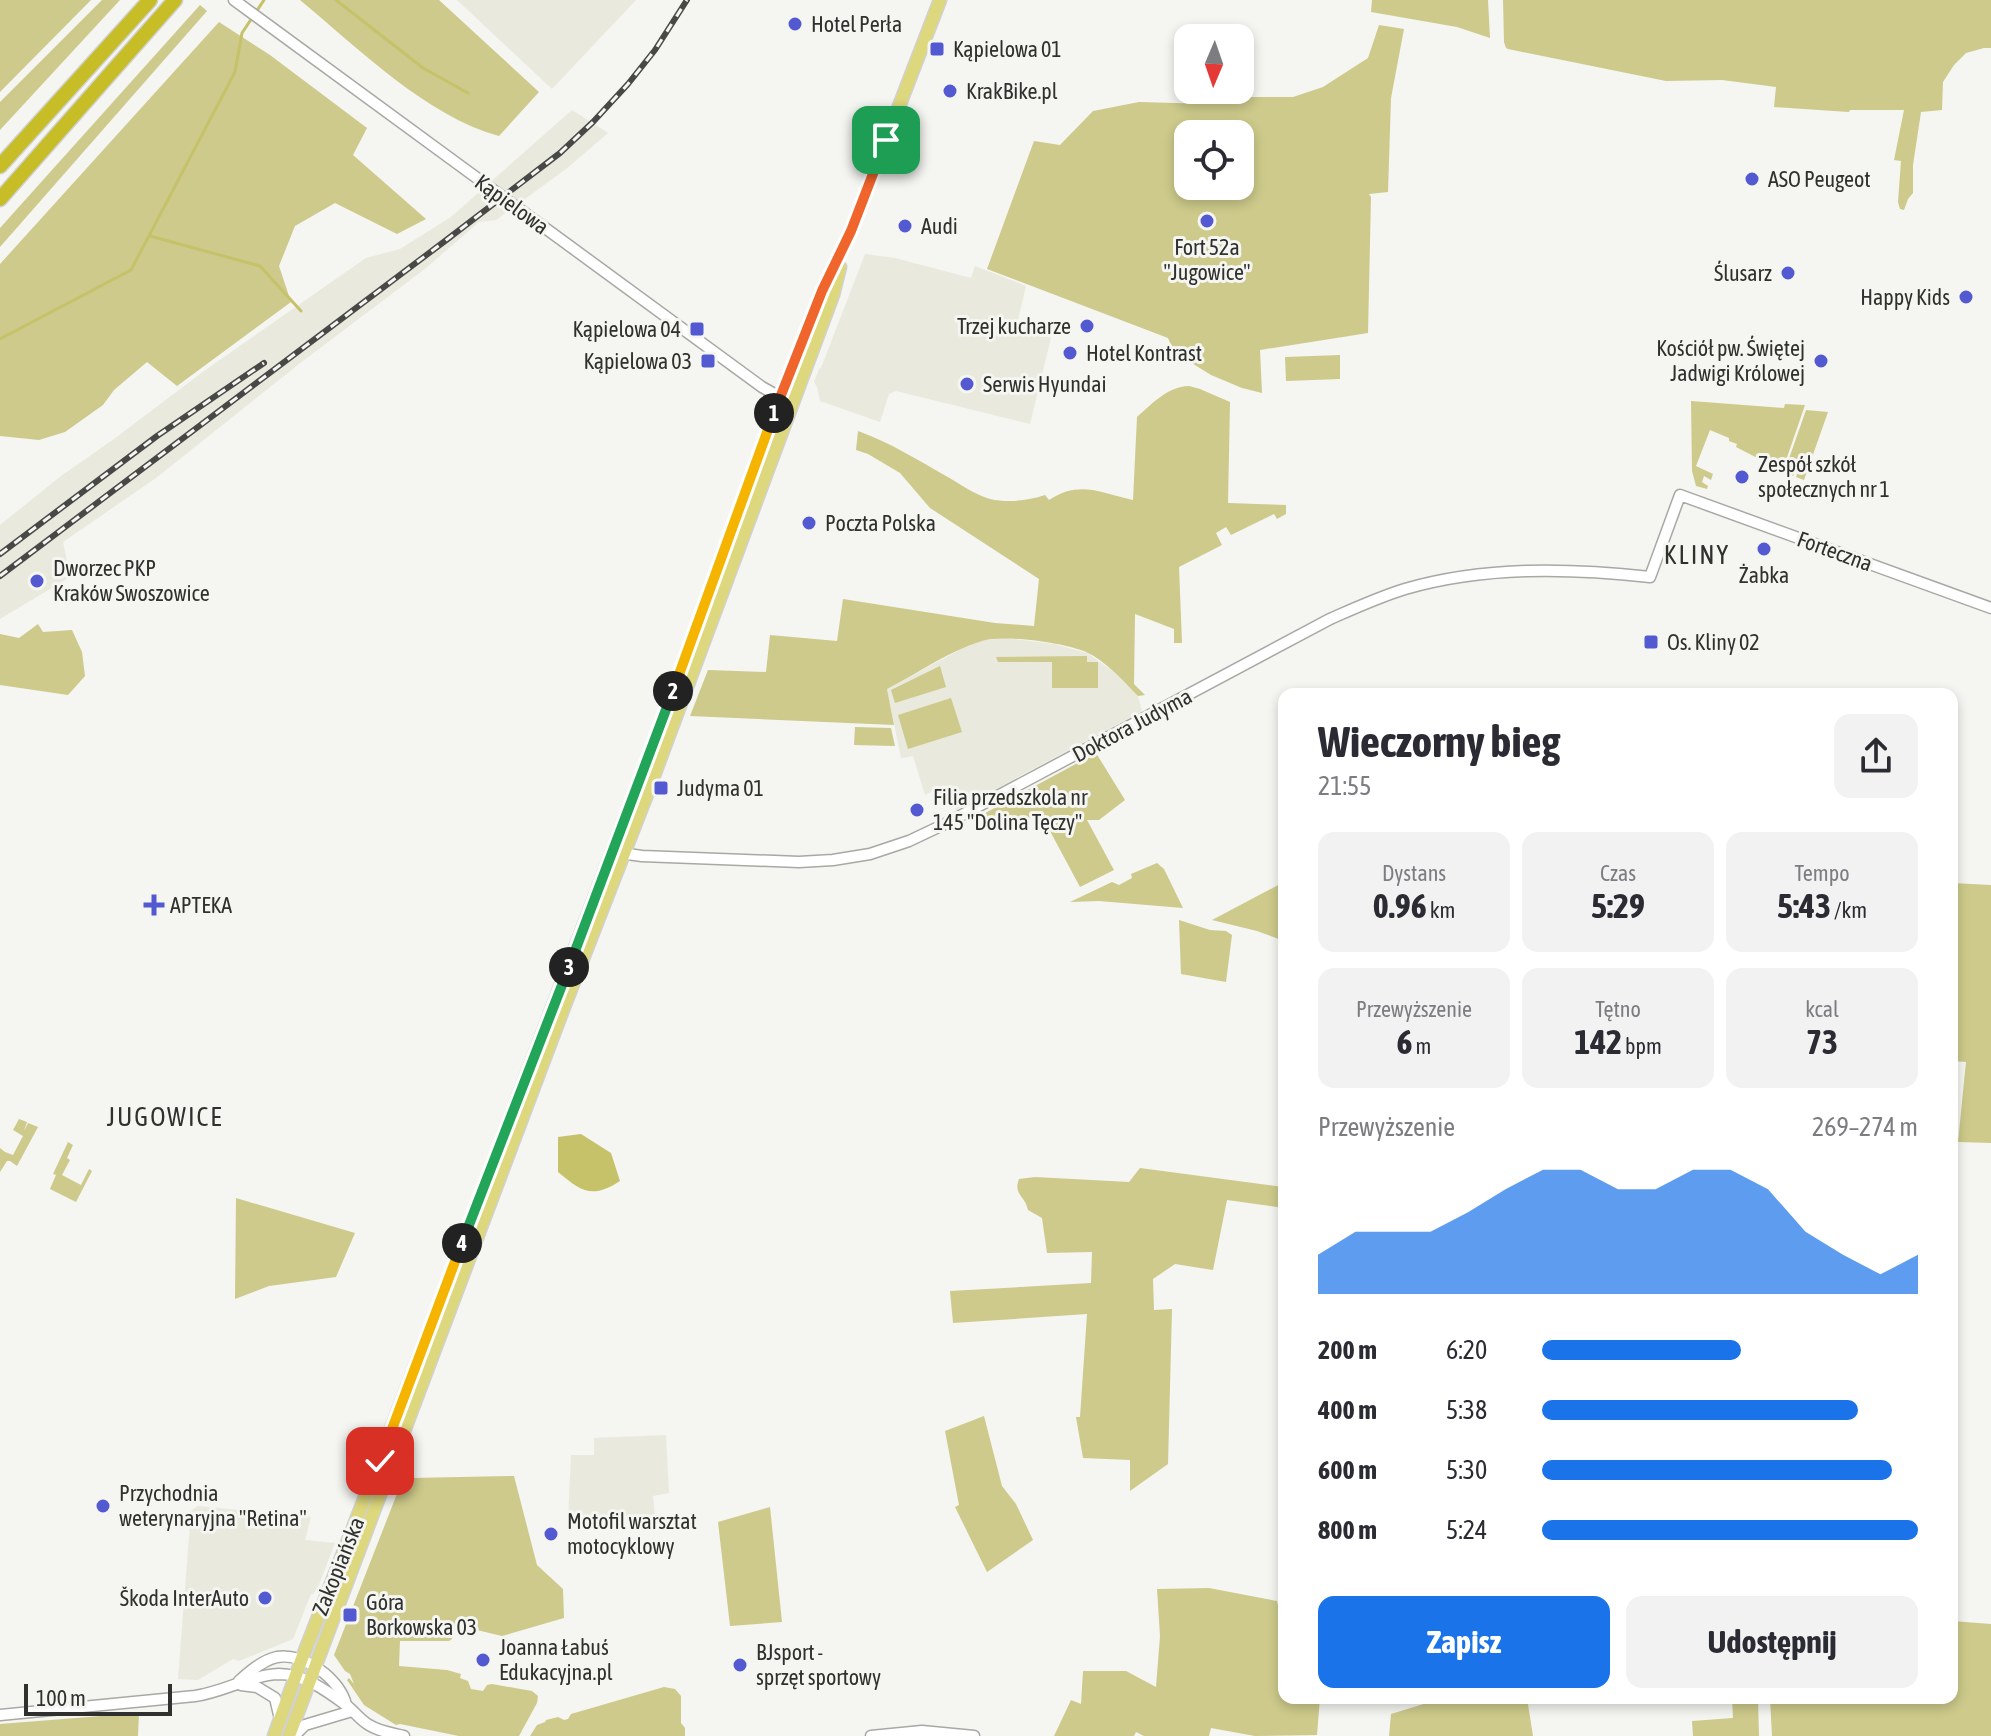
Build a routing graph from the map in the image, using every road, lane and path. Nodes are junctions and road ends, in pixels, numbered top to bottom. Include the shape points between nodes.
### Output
1 (150, 0) edge
2 (175, 0) edge
3 (234, 0) edge
4 (940, 0) edge
5 (0, 166) edge
6 (0, 199) edge
7 (851, 231) junction
8 (780, 397) junction
9 (792, 404) junction
10 (1650, 577) joint
11 (1991, 608) edge
12 (618, 853) junction
13 (301, 1661) junction
14 (315, 1667) junction
15 (295, 1677) junction
16 (309, 1682) junction
17 (235, 1685) junction
18 (349, 1708) junction
19 (0, 1715) edge
20 (280, 1720) junction
21 (274, 1736) edge
22 (291, 1736) edge
23 (404, 1736) edge
24 (871, 1736) edge
25 (974, 1736) edge

1 - 5 highway
2 - 6 highway
3 - 8 street, Kąpielowa
4 - 7 main road, Zakopiańska
7 - 8 main road, Zakopiańska
7 - 9 main road, Zakopiańska
8 - 9 street, Kąpielowa
8 - 12 main road, Zakopiańska
9 - 12 main road, Zakopiańska
10 - 11 street, Forteczna via 1680,495
10 - 12 street, Doktora Judyma via 1490,573 1431,582 1368,602 947,823 870,854 799,862
12 - 13 main road, Zakopiańska
12 - 14 main road, Zakopiańska
13 - 14 street
13 - 15 main road, Zakopiańska
13 - 17 street via 279,1657
14 - 16 main road, Zakopiańska
14 - 18 street via 344,1694
15 - 16 street
15 - 17 street via 266,1675
15 - 20 main road, Zakopiańska
16 - 18 street
16 - 22 main road, Zakopiańska
17 - 19 street via 195,1696
17 - 20 street via 257,1687 275,1698
18 - 22 street
18 - 23 street via 377,1730
20 - 21 main road, Zakopiańska
24 - 25 street via 922,1731

